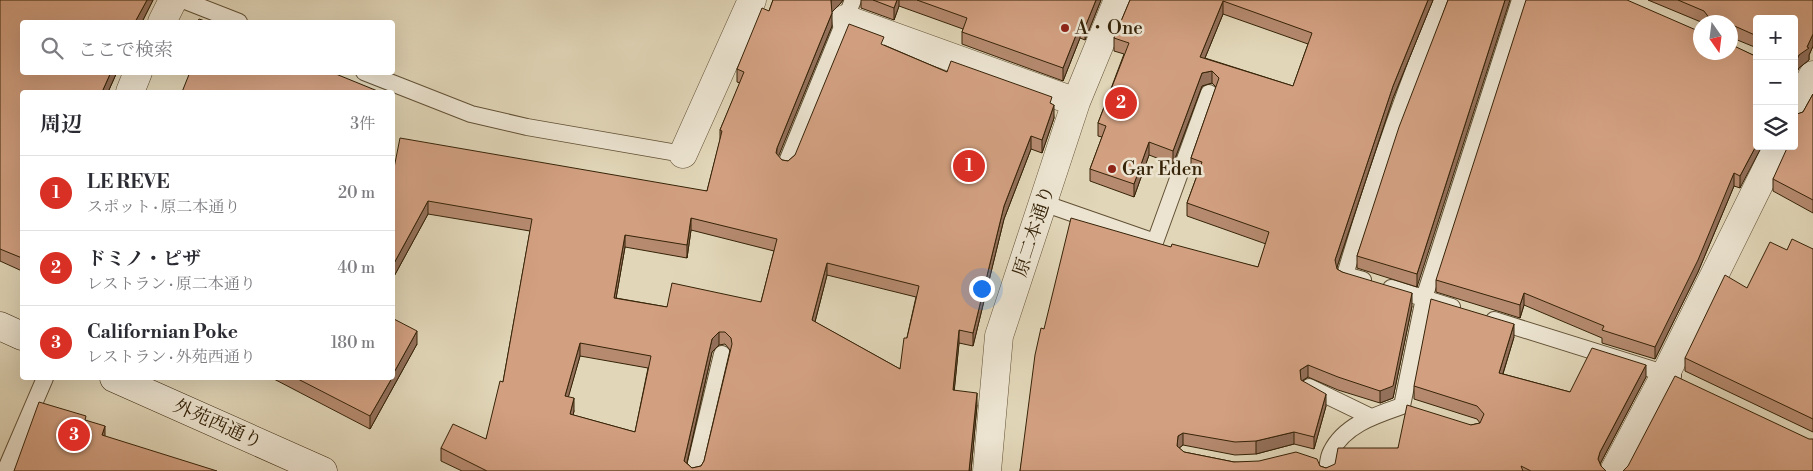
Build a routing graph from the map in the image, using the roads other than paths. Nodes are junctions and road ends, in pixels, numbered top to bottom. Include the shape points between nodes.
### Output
1 (173, 0) edge
2 (183, 0) edge
3 (752, 0) edge
4 (1118, 0) edge
5 (1442, 0) edge
6 (1520, 0) edge
7 (849, 10) edge
8 (163, 20) edge
9 (234, 20) edge
10 (137, 75) edge
11 (372, 75) edge
12 (1806, 76) edge
13 (131, 90) edge
14 (1209, 93) dead end
15 (1076, 102) junction
16 (1796, 105) edge
17 (1776, 150) edge
18 (683, 154) joint
19 (786, 164) edge
20 (1043, 203) junction
21 (1424, 298) junction
22 (722, 354) dead end
23 (1675, 377) junction
24 (44, 380) edge
25 (118, 380) edge
26 (1309, 387) edge
27 (1402, 406) junction
28 (1420, 411) edge
29 (1371, 417) junction
30 (1312, 460) edge
31 (1327, 468) edge
32 (5, 471) edge
33 (323, 471) edge
34 (694, 471) edge
35 (987, 471) edge
36 (1614, 471) edge

1 - 8 street
2 - 9 lane
3 - 18 street
4 - 15 street, 原二本通り
5 - 21 lane via 1412,71 1345,275
6 - 21 lane
7 - 15 street
7 - 19 lane
10 - 13 street
11 - 18 lane via 471,114 527,128
12 - 16 street
14 - 20 lane via 1155,242
15 - 20 street, 原二本通り
17 - 23 street
20 - 35 street, 原二本通り via 999,336
21 - 23 lane
21 - 27 lane
22 - 34 lane
23 - 36 street
24 - 32 lane
25 - 33 street, 外苑西通り
26 - 29 lane
27 - 28 lane
27 - 29 lane
29 - 31 lane via 1347,432 1331,452
30 - 31 lane

